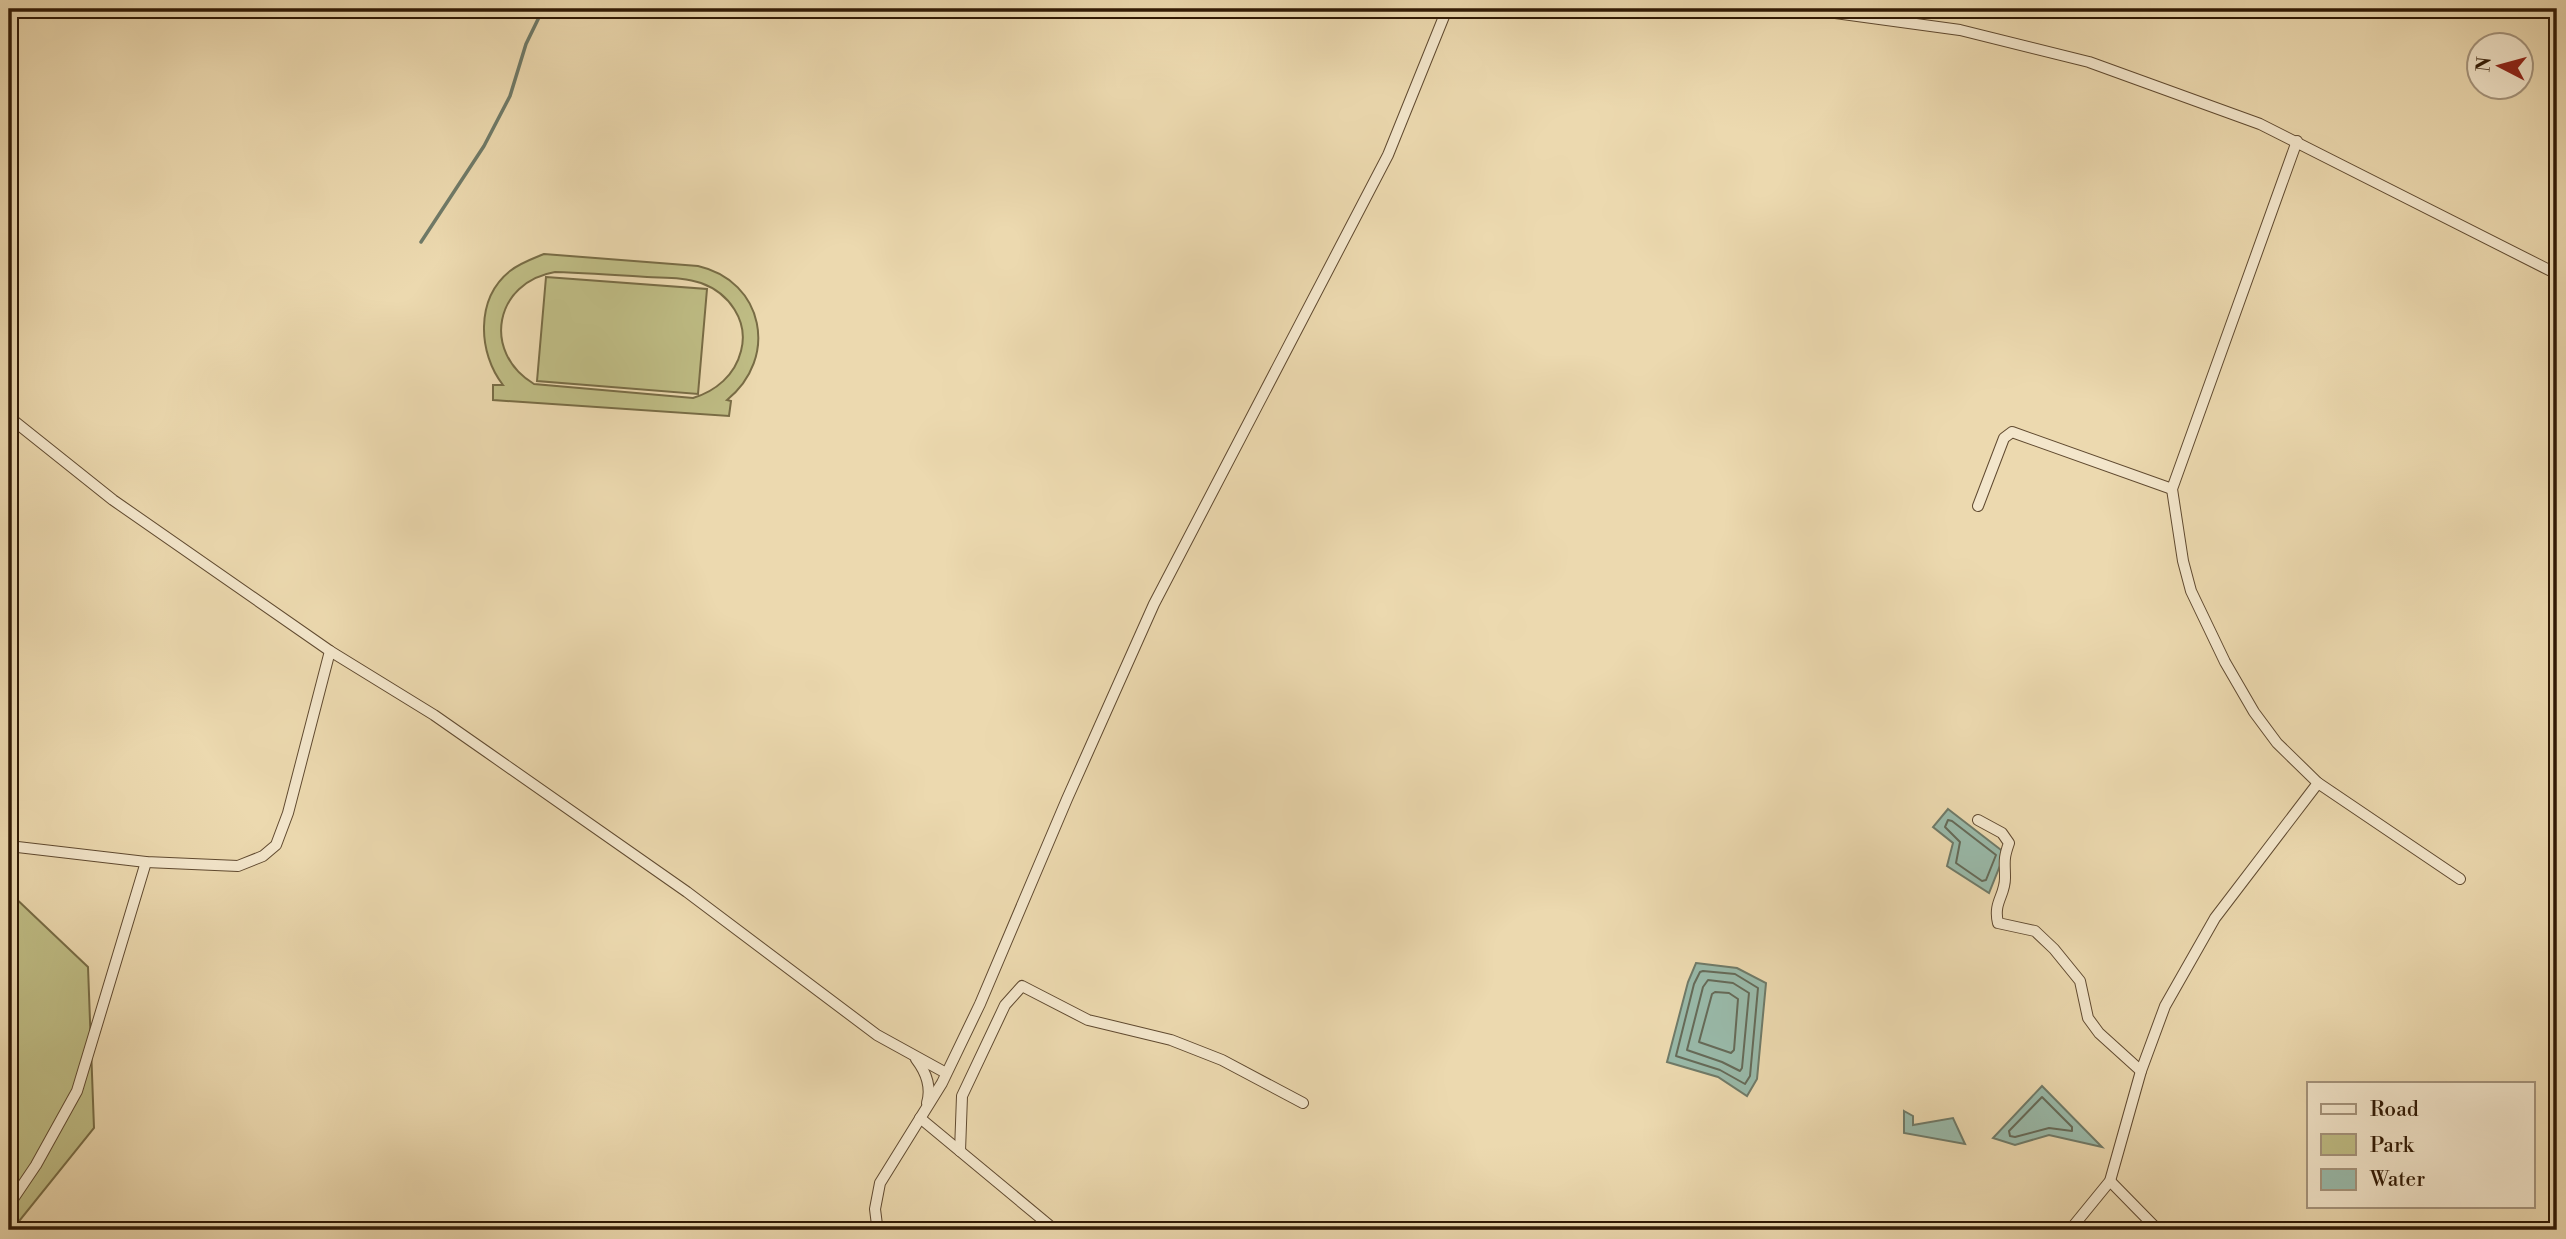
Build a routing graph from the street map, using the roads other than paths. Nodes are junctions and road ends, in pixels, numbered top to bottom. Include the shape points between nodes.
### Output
1 (1447, 9) edge
2 (1807, 9) edge
3 (2297, 141) junction
4 (2557, 274) edge
5 (9, 418) edge
6 (2172, 489) junction
7 (1978, 506) dead end
8 (330, 651) junction
9 (2319, 783) junction
10 (1978, 820) dead end
11 (9, 845) edge
12 (146, 862) junction
13 (2459, 879) dead end
14 (906, 1051) junction
15 (2141, 1071) junction
16 (946, 1073) junction
17 (1303, 1103) dead end
18 (922, 1114) junction
19 (960, 1151) junction
20 (2110, 1181) junction
21 (9, 1205) edge
22 (881, 1230) edge
23 (1055, 1230) edge
24 (2070, 1230) edge
25 (2158, 1230) edge

1 - 16 street via 1388,155 1154,604
2 - 3 street via 1961,30 2090,62
3 - 4 street
3 - 6 street
5 - 8 street via 113,500
6 - 7 street via 2012,432 2004,438
6 - 9 street via 2191,591 2225,662 2277,743
8 - 12 street via 276,845 238,866
8 - 14 street via 477,744 687,892 877,1035
9 - 13 street
9 - 15 street via 2215,918 2165,1006
10 - 15 street via 2002,833 2009,843 1995,912 1998,923 2035,931 2054,949 2080,981 2088,1018
11 - 12 street
12 - 21 street via 76,1091
14 - 16 street
14 - 18 street via 917,1060 928,1084 929,1097
15 - 20 street
16 - 18 street
17 - 19 street via 1222,1060 1171,1040 1088,1020 1022,986 1005,1006 962,1096
18 - 19 street
18 - 22 street via 880,1183 875,1209
19 - 23 street
20 - 24 street
20 - 25 street

